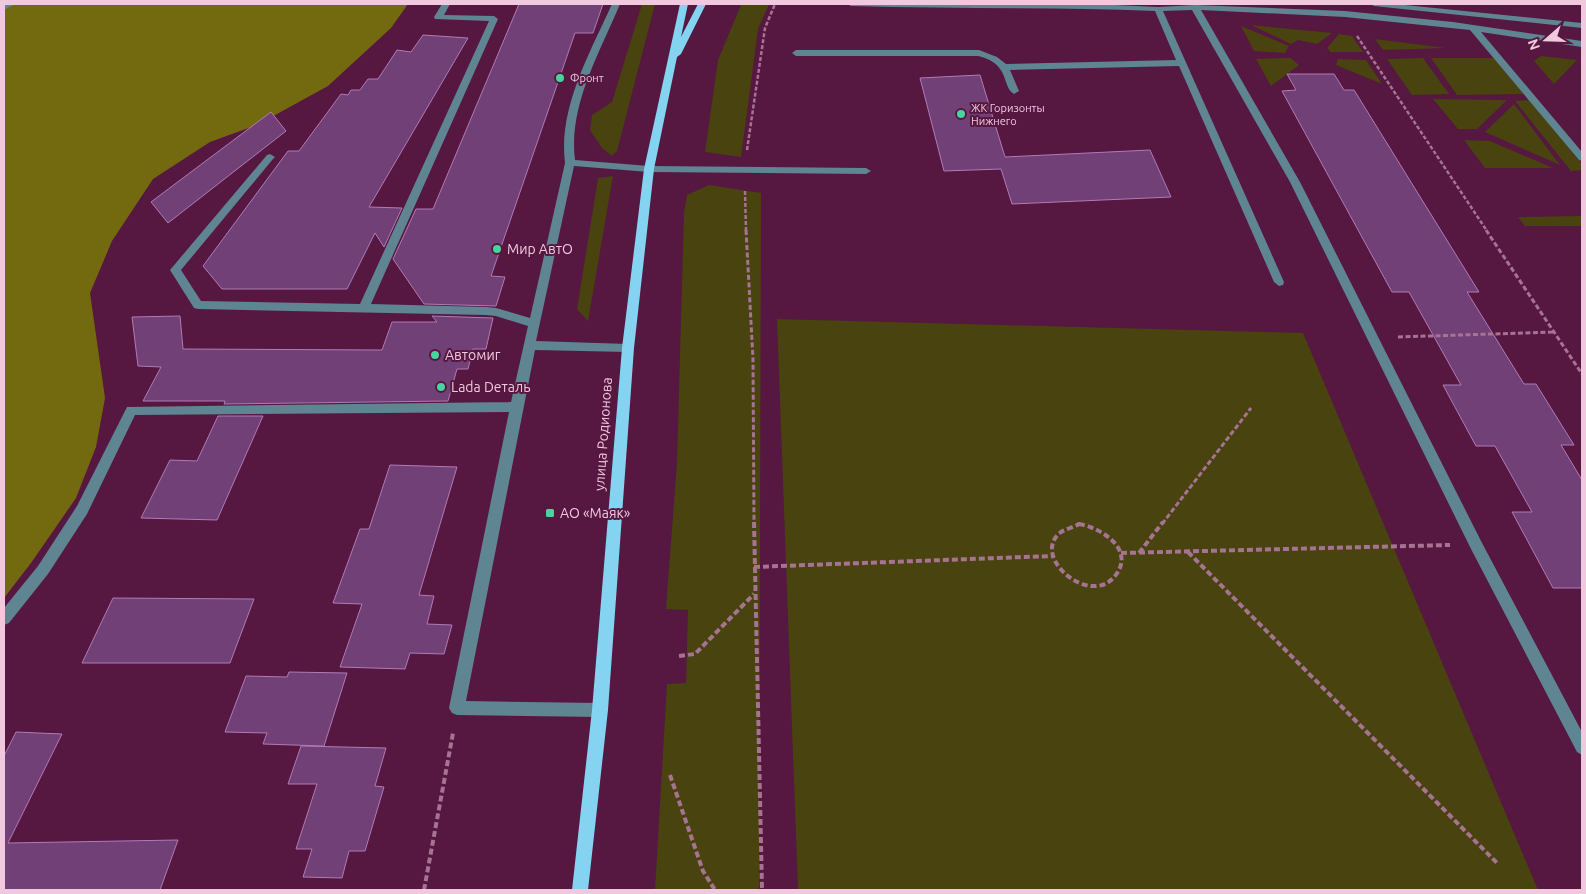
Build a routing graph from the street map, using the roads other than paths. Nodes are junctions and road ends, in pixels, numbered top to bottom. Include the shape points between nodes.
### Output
1 (11, 4) edge
2 (446, 4) edge
3 (616, 4) edge
4 (684, 4) edge
5 (702, 4) edge
6 (851, 4) edge
7 (1374, 4) edge
8 (1195, 7) junction
9 (4, 8) edge
10 (1158, 10) junction
11 (1452, 12) junction
12 (1453, 25) junction
13 (1582, 26) edge
14 (1473, 28) junction
15 (1582, 44) edge
16 (796, 53) dead end
17 (1181, 63) junction
18 (1006, 67) junction
19 (668, 72) junction
20 (1014, 91) dead end
21 (270, 157) dead end
22 (1582, 158) edge
23 (570, 163) junction
24 (649, 169) junction
25 (866, 171) dead end
26 (1279, 282) dead end
27 (363, 308) junction
28 (534, 324) junction
29 (531, 346) junction
30 (628, 348) junction
31 (516, 407) junction
32 (4, 618) edge
33 (600, 710) junction
34 (1582, 747) edge
35 (580, 890) edge

1 - 9 lane
2 - 27 lane via 438,16 494,19
3 - 23 lane via 573,112 566,150
4 - 19 main road, улица Родионова
5 - 19 main road, улица Родионова
6 - 10 lane via 1089,6
7 - 11 lane
8 - 10 lane
8 - 12 lane via 1344,14
8 - 34 lane via 1295,182 1476,545
10 - 17 lane
11 - 12 lane
11 - 13 lane
12 - 14 lane
14 - 15 lane
14 - 22 lane
16 - 18 lane via 979,53
17 - 18 lane
17 - 26 lane
18 - 20 lane
19 - 24 main road, улица Родионова
21 - 27 lane via 175,270 198,305
23 - 24 lane
23 - 28 lane
24 - 25 lane
24 - 30 main road, улица Родионова
27 - 28 lane via 496,312
28 - 29 lane
29 - 30 lane
29 - 31 lane
30 - 33 main road, улица Родионова
31 - 32 lane via 131,410 82,510 43,570
31 - 33 lane via 457,708
33 - 35 main road, улица Родионова

